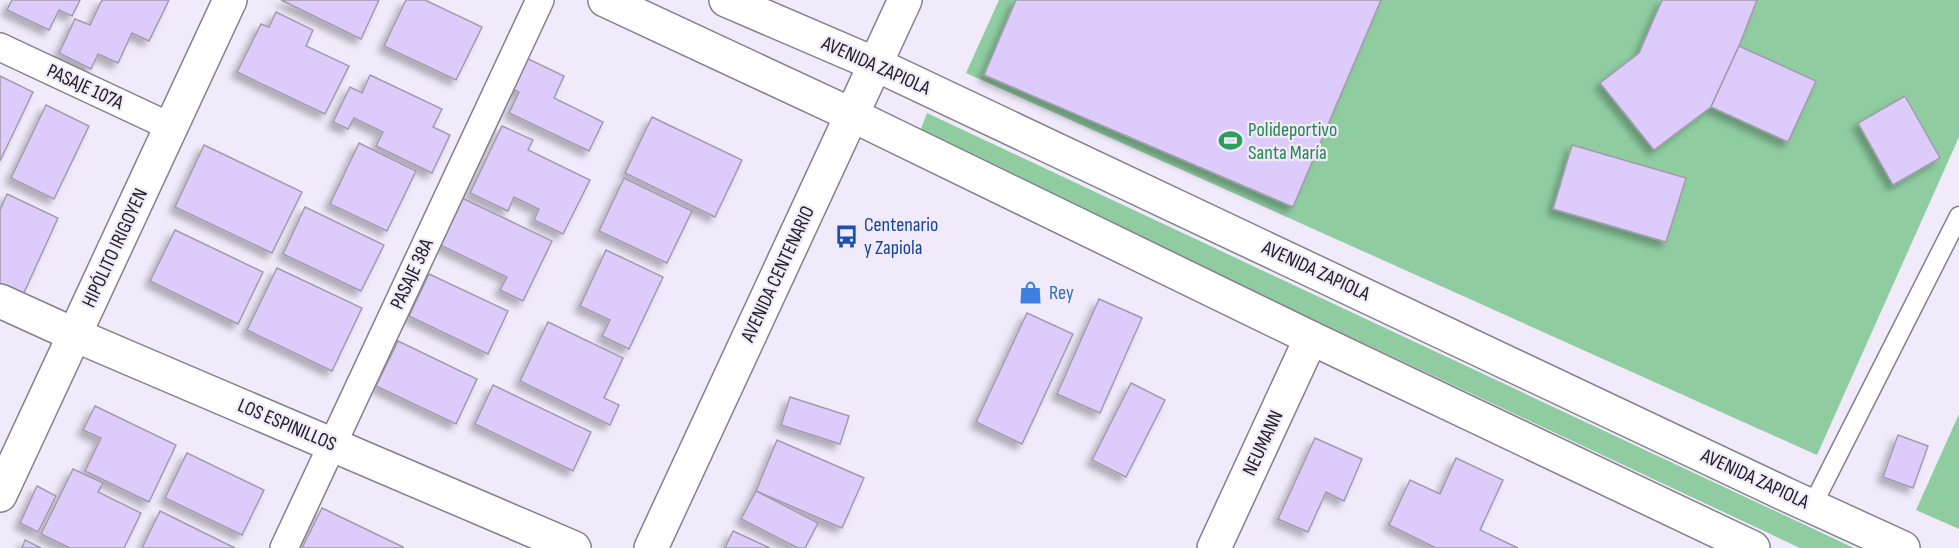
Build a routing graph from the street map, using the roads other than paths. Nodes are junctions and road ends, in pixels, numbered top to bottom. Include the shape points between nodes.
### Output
1 (230, 0) edge
2 (540, 0) edge
3 (605, 0) edge
4 (726, 0) edge
5 (905, 0) edge
6 (0, 47) edge
7 (875, 64) junction
8 (852, 115) junction
9 (171, 127) junction
10 (1959, 216) edge
11 (0, 301) edge
12 (75, 335) junction
13 (1311, 338) junction
14 (332, 445) junction
15 (0, 495) edge
16 (1812, 506) junction
17 (284, 548) edge
18 (574, 548) edge
19 (651, 548) edge
20 (1214, 548) edge
21 (1753, 548) edge
22 (1903, 548) edge

1 - 9 main road, HIPÓLITO IRIGOYEN
2 - 14 street, PASAJE 38A
3 - 8 main road
4 - 7 main road, AVENIDA ZAPIOLA
5 - 7 main road, AVENIDA CENTENARIO
6 - 9 street, PASAJE 107A
7 - 8 main road, AVENIDA CENTENARIO
7 - 16 main road, AVENIDA ZAPIOLA
8 - 13 main road
8 - 19 main road, AVENIDA CENTENARIO
9 - 12 main road, HIPÓLITO IRIGOYEN
10 - 16 lane
11 - 12 main road, LOS ESPINILLOS
12 - 14 main road, LOS ESPINILLOS
12 - 15 main road, HIPÓLITO IRIGOYEN
13 - 20 main road, NEUMANN
13 - 21 main road
14 - 17 street, PASAJE 38A
14 - 18 main road, LOS ESPINILLOS
16 - 22 main road, AVENIDA ZAPIOLA

